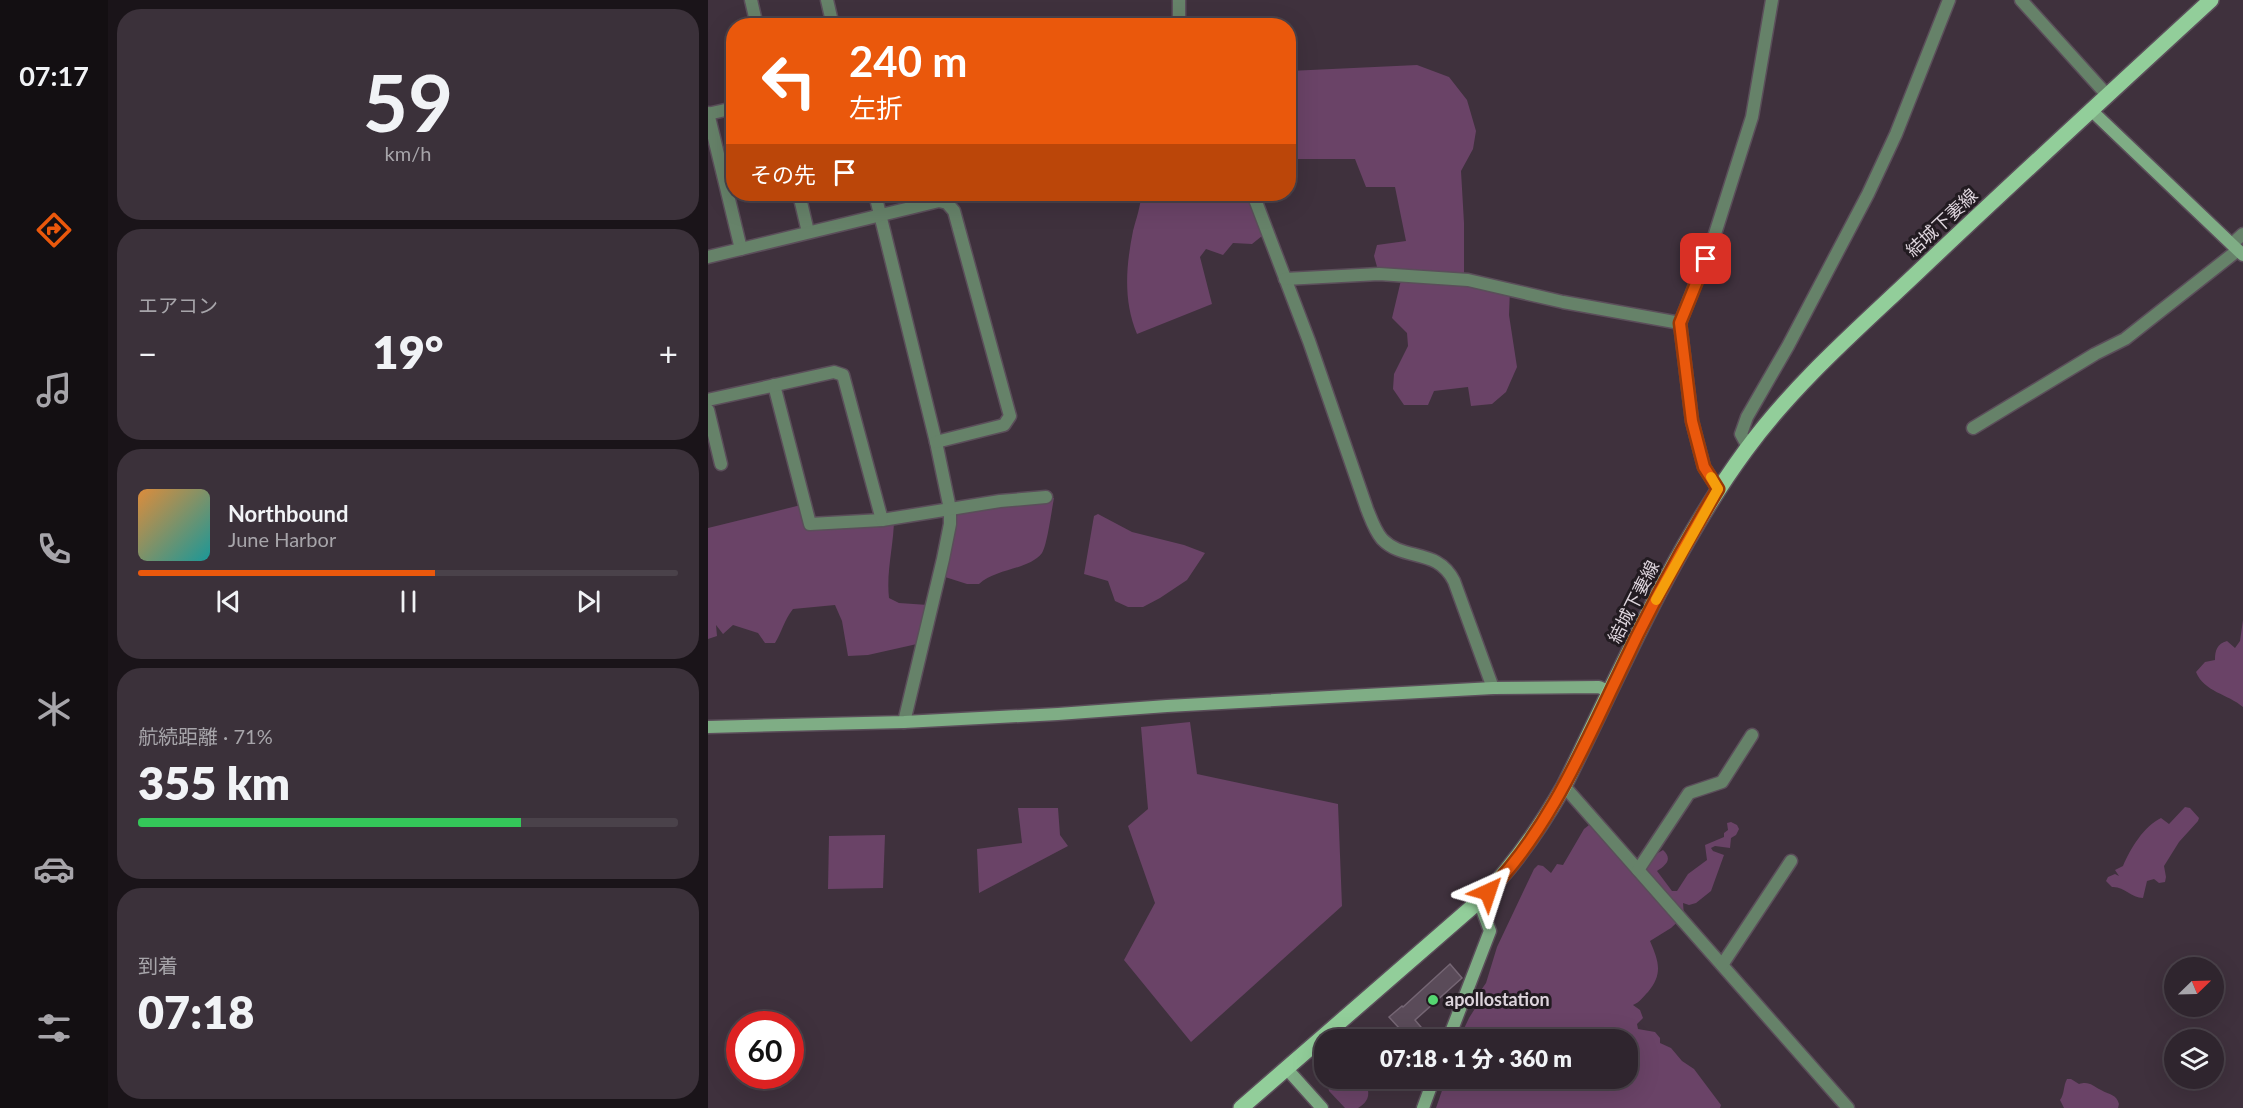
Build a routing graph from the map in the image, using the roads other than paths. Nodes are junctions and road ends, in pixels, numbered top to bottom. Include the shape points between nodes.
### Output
1 (751, 0) edge
2 (827, 0) edge
3 (1179, 0) edge
4 (1772, 0) edge
5 (1949, 0) edge
6 (2021, 0) edge
7 (2211, 0) edge
8 (755, 18) edge
9 (831, 18) edge
10 (1179, 18) edge
11 (2107, 95) junction
12 (726, 110) edge
13 (2091, 110) junction
14 (708, 114) edge
15 (726, 188) edge
16 (729, 201) edge
17 (801, 201) edge
18 (877, 201) edge
19 (1256, 201) edge
20 (880, 214) junction
21 (808, 232) junction
22 (2243, 234) edge
23 (741, 249) junction
24 (2238, 250) edge
25 (708, 257) edge
26 (1285, 279) junction
27 (1680, 323) junction
28 (774, 385) junction
29 (708, 400) edge
30 (708, 410) edge
31 (1973, 428) dead end
32 (936, 442) junction
33 (1748, 447) junction
34 (721, 464) dead end
35 (1718, 489) junction
36 (1046, 497) dead end
37 (950, 509) junction
38 (882, 520) junction
39 (1493, 688) junction
40 (1610, 692) junction
41 (904, 722) junction
42 (708, 727) edge
43 (1752, 735) dead end
44 (1564, 786) junction
45 (1791, 861) dead end
46 (1638, 870) junction
47 (1479, 901) junction
48 (1722, 964) junction
49 (1452, 1029) edge
50 (1287, 1069) junction
51 (1430, 1089) edge
52 (1241, 1108) edge
53 (1322, 1108) edge
54 (1423, 1108) edge
55 (1848, 1108) edge

1 - 8 street
2 - 9 street
3 - 10 street
4 - 27 street via 1752,117 1714,237
5 - 33 street via 1868,194 1740,434
6 - 11 street
7 - 11 main road, 結城下妻線
11 - 13 main road, 結城下妻線
12 - 14 street
13 - 24 street
13 - 33 main road, 結城下妻線 via 1848,339
14 - 15 street
16 - 23 street
17 - 21 street
18 - 20 street
19 - 26 street
20 - 21 street
20 - 32 street
20 - 32 street via 939,201 954,211 1010,416 1004,425
21 - 23 street
22 - 24 street
23 - 25 street
24 - 31 street via 2126,339 2094,354
26 - 27 street via 1379,273 1468,280
26 - 39 street via 1377,532 1394,548 1439,562 1446,568
27 - 35 street via 1692,421 1704,467
28 - 29 street
28 - 38 street via 810,525
28 - 38 street via 834,372 843,375
30 - 34 street
32 - 37 street
33 - 35 main road, 結城下妻線
35 - 40 main road, 結城下妻線 via 1674,564
36 - 37 street
37 - 38 street
37 - 41 street via 943,559
39 - 40 street via 1599,687
39 - 41 street
40 - 44 main road, 結城下妻線
41 - 42 street
43 - 46 street via 1722,782 1689,793
44 - 46 street
44 - 47 main road, 結城下妻線 via 1528,844
45 - 48 street
46 - 48 street
47 - 49 street via 1490,931
47 - 50 main road, 結城下妻線
48 - 55 street
50 - 52 main road, 結城下妻線
50 - 53 street
51 - 54 street

